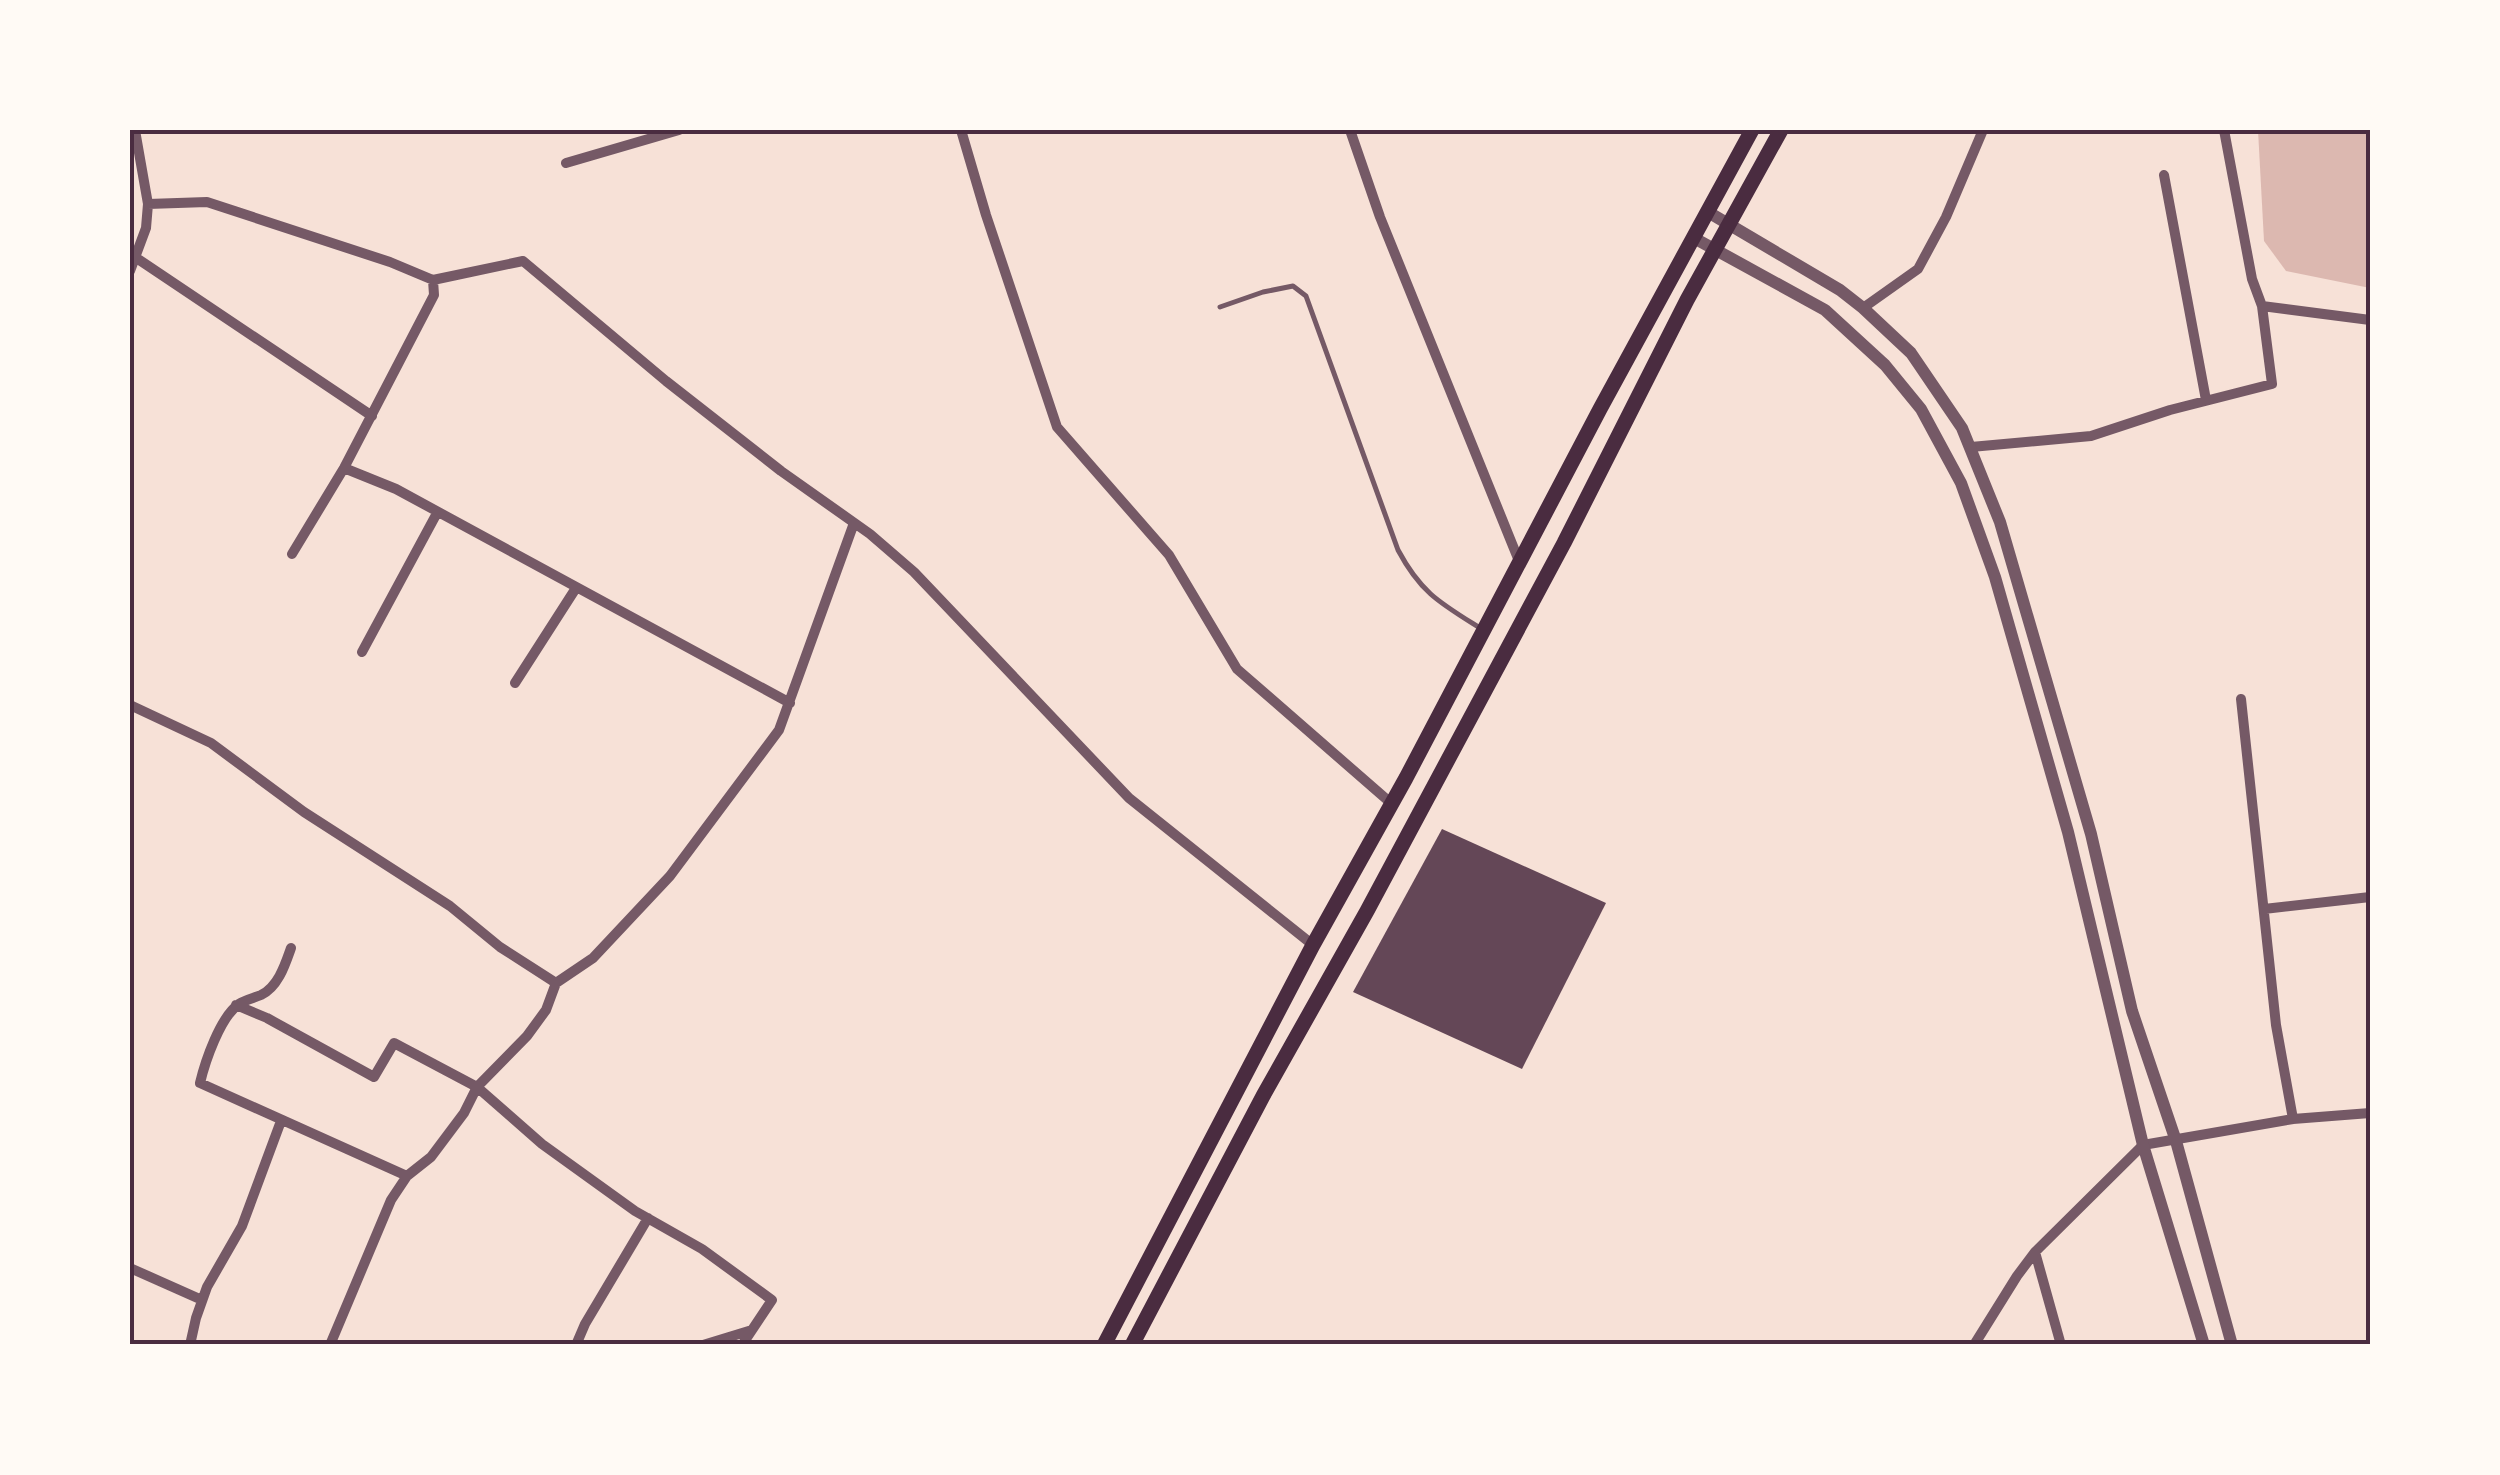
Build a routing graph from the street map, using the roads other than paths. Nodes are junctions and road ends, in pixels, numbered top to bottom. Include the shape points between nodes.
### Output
1 (135, 130) edge
2 (679, 130) edge
3 (961, 130) edge
4 (1350, 130) edge
5 (1752, 130) edge
6 (1780, 130) edge
7 (1983, 130) edge
8 (2224, 130) edge
9 (566, 163) dead end
10 (2164, 175) dead end
11 (148, 204) junction
12 (1708, 212) junction
13 (1728, 224) junction
14 (1694, 238) junction
15 (1715, 249) junction
16 (135, 258) junction
17 (130, 270) edge
18 (433, 280) junction
19 (2262, 306) junction
20 (1220, 308) dead end
21 (1863, 308) junction
22 (2370, 320) edge
23 (2206, 400) junction
24 (372, 416) junction
25 (1971, 447) junction
26 (344, 468) junction
27 (437, 513) junction
28 (854, 522) junction
29 (292, 554) dead end
30 (1519, 561) junction
31 (576, 588) junction
32 (1483, 630) junction
33 (362, 652) dead end
34 (514, 683) dead end
35 (2241, 699) dead end
36 (790, 703) junction
37 (130, 705) edge
38 (1392, 804) junction
39 (2370, 897) edge
40 (2264, 908) junction
41 (1313, 945) junction
42 (291, 948) dead end
43 (556, 982) junction
44 (236, 1005) junction
45 (478, 1087) junction
46 (2370, 1113) edge
47 (2292, 1120) junction
48 (282, 1122) junction
49 (2176, 1142) junction
50 (2143, 1145) junction
51 (408, 1176) junction
52 (648, 1218) junction
53 (2035, 1252) junction
54 (130, 1268) edge
55 (202, 1300) junction
56 (752, 1330) junction
57 (190, 1345) edge
58 (330, 1345) edge
59 (576, 1345) edge
60 (703, 1345) edge
61 (742, 1345) edge
62 (1104, 1345) edge
63 (1132, 1345) edge
64 (1974, 1345) edge
65 (2061, 1345) edge
66 (2204, 1345) edge
67 (2232, 1345) edge

1 - 11 street
2 - 9 street
3 - 38 street via 1057,426 1169,555 1237,669
4 - 30 street
5 - 12 main road
6 - 13 main road
7 - 21 street via 1918,269
8 - 19 street
10 - 23 street
11 - 16 street
11 - 18 street via 207,202
12 - 13 street
12 - 14 main road
13 - 15 main road
13 - 21 street
14 - 15 street
14 - 30 main road
15 - 50 street via 1825,310 1886,365 1921,409 1962,483 2068,832
15 - 63 main road
16 - 17 street
16 - 24 street
18 - 24 street via 434,296
18 - 28 street via 522,261 666,381
19 - 22 street
19 - 23 street via 2272,384
20 - 32 lane via 1280,287 1293,286 1306,296 1406,564 1427,594
21 - 25 street via 1928,374
23 - 25 street via 2092,436
24 - 26 street
25 - 49 street via 2000,522 2090,834 2132,1011
26 - 27 street
26 - 29 street
27 - 31 street
27 - 33 street
28 - 36 street
28 - 41 street via 914,572 1129,798
30 - 32 main road
31 - 34 street
31 - 36 street
32 - 38 main road
35 - 40 street
36 - 43 street via 779,730 670,876 593,958
37 - 43 street via 211,743
38 - 41 main road
39 - 40 street
40 - 47 street
41 - 62 main road
42 - 44 street via 267,993
43 - 45 street via 527,1036
44 - 45 street via 374,1077 394,1043
44 - 48 street via 206,1058 200,1083
45 - 51 street via 431,1157
45 - 52 street via 542,1144
46 - 47 street
47 - 49 street
48 - 51 street
48 - 55 street via 242,1226
49 - 50 street
49 - 67 street
50 - 53 street
50 - 66 street
51 - 58 street
52 - 56 street via 772,1300
52 - 59 street
53 - 64 street
53 - 65 street
54 - 55 street
55 - 57 street
56 - 60 street
56 - 61 street

